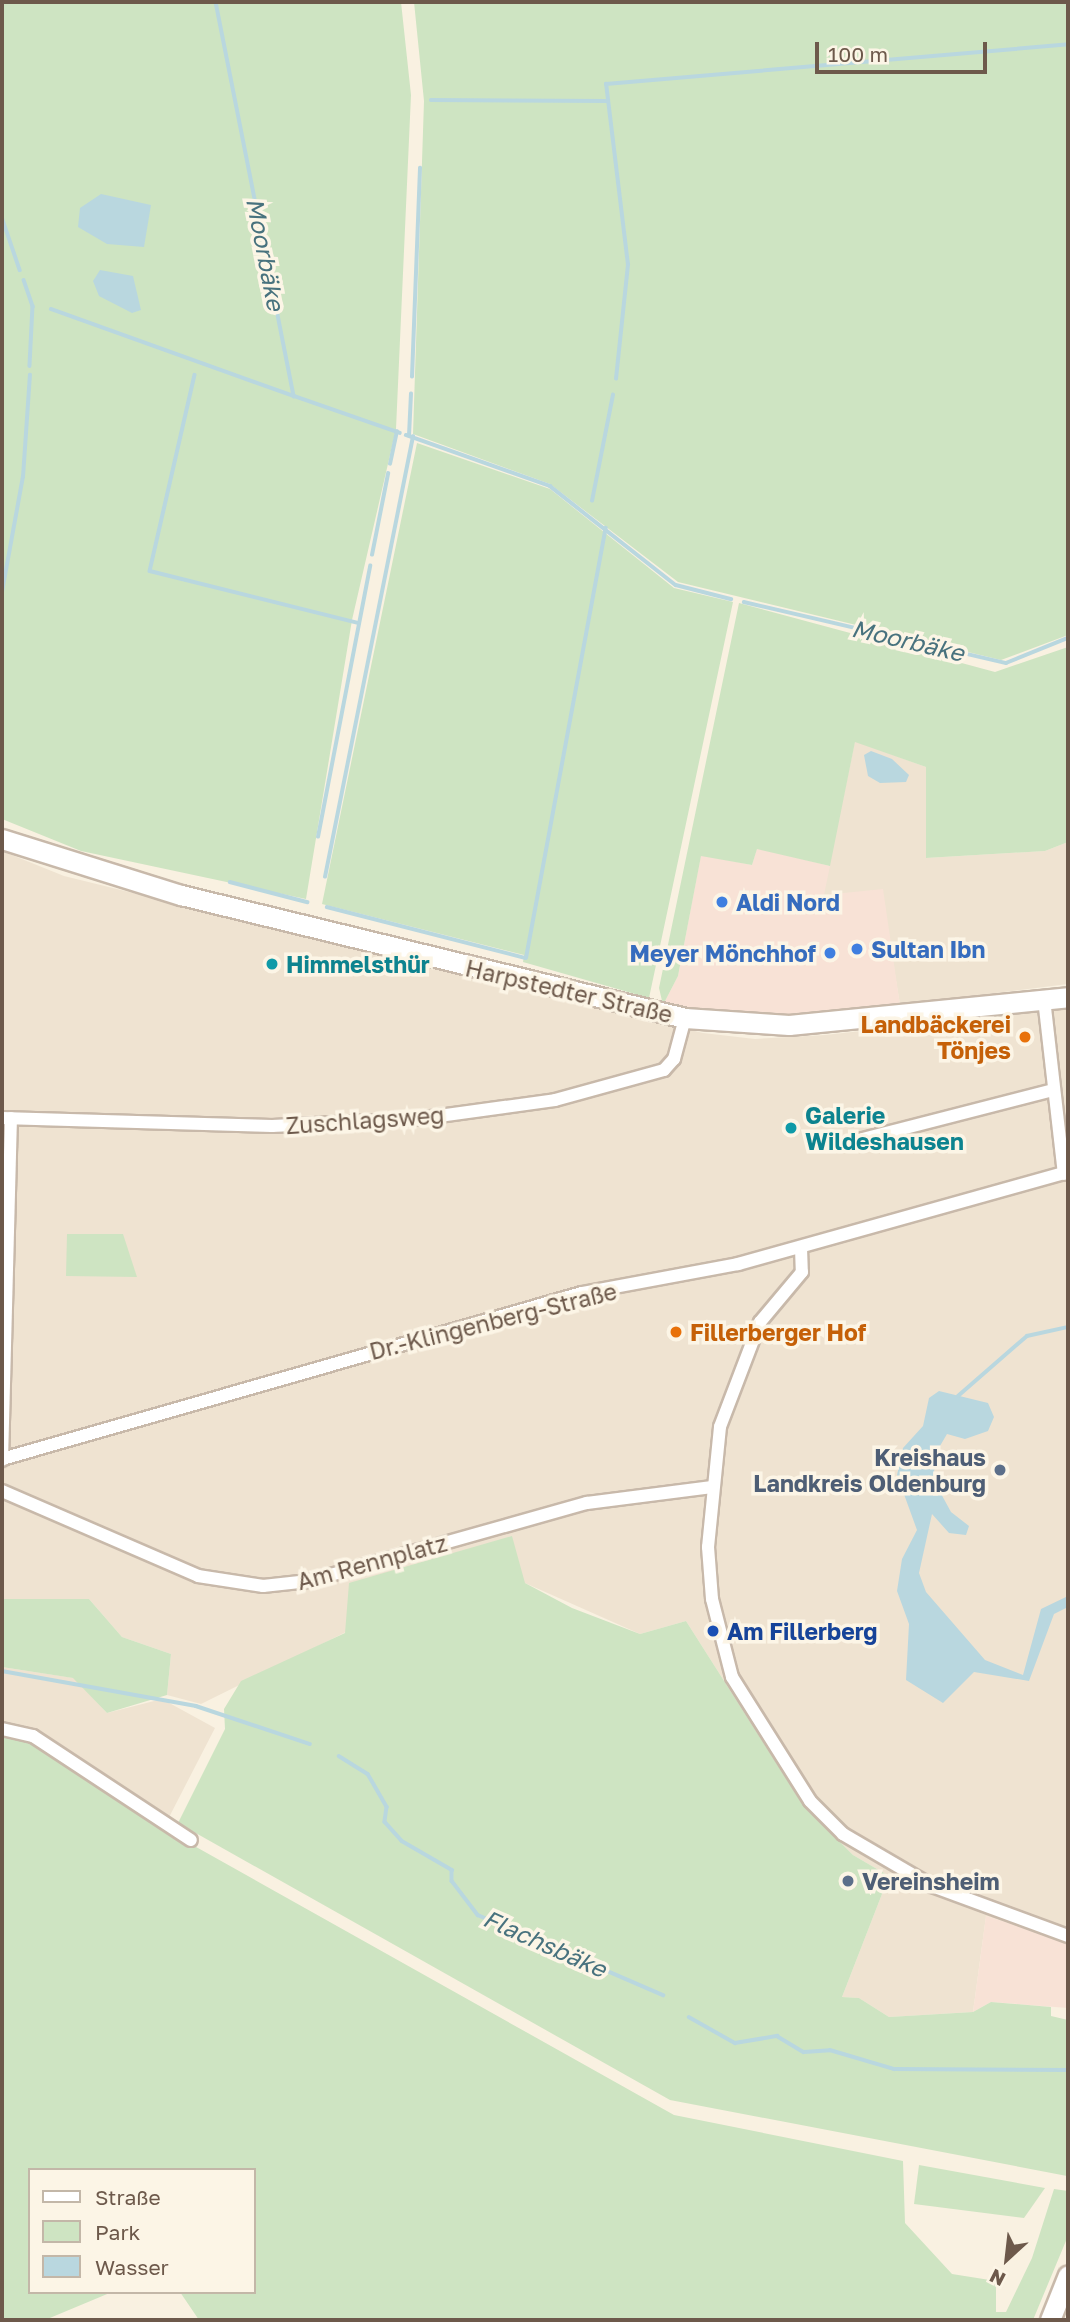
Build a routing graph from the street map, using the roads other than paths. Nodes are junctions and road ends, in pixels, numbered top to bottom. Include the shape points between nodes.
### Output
1 (2, 839) edge
2 (1068, 997) edge
3 (1044, 999) junction
4 (685, 1018) junction
5 (1053, 1090) junction
6 (6, 1118) edge
7 (843, 1144) dead end
8 (1066, 1173) edge
9 (801, 1248) junction
10 (2, 1460) edge
11 (712, 1487) junction
12 (2, 1491) edge
13 (2, 1729) edge
14 (191, 1840) dead end
15 (1068, 1936) edge
16 (1068, 2274) edge
17 (1050, 2320) edge

1 - 4 main road, Harpstedter Straße via 156,888
2 - 3 main road, Harpstedter Straße
3 - 4 main road, Harpstedter Straße via 789,1025
3 - 5 street
4 - 6 street, Zuschlagsweg via 674,1059 664,1070 555,1100 417,1119 272,1126
5 - 7 street
5 - 8 street
6 - 10 street
8 - 9 street, Dr.-Klingenberg-Straße
9 - 10 street, Dr.-Klingenberg-Straße via 582,1293
9 - 11 street via 802,1272 760,1322 737,1372
11 - 12 street, Am Rennplatz via 587,1503 309,1581 263,1586 198,1576
11 - 15 street via 711,1586 725,1657 752,1715 810,1801 874,1857 1001,1916
13 - 14 street via 33,1736
16 - 17 main road

